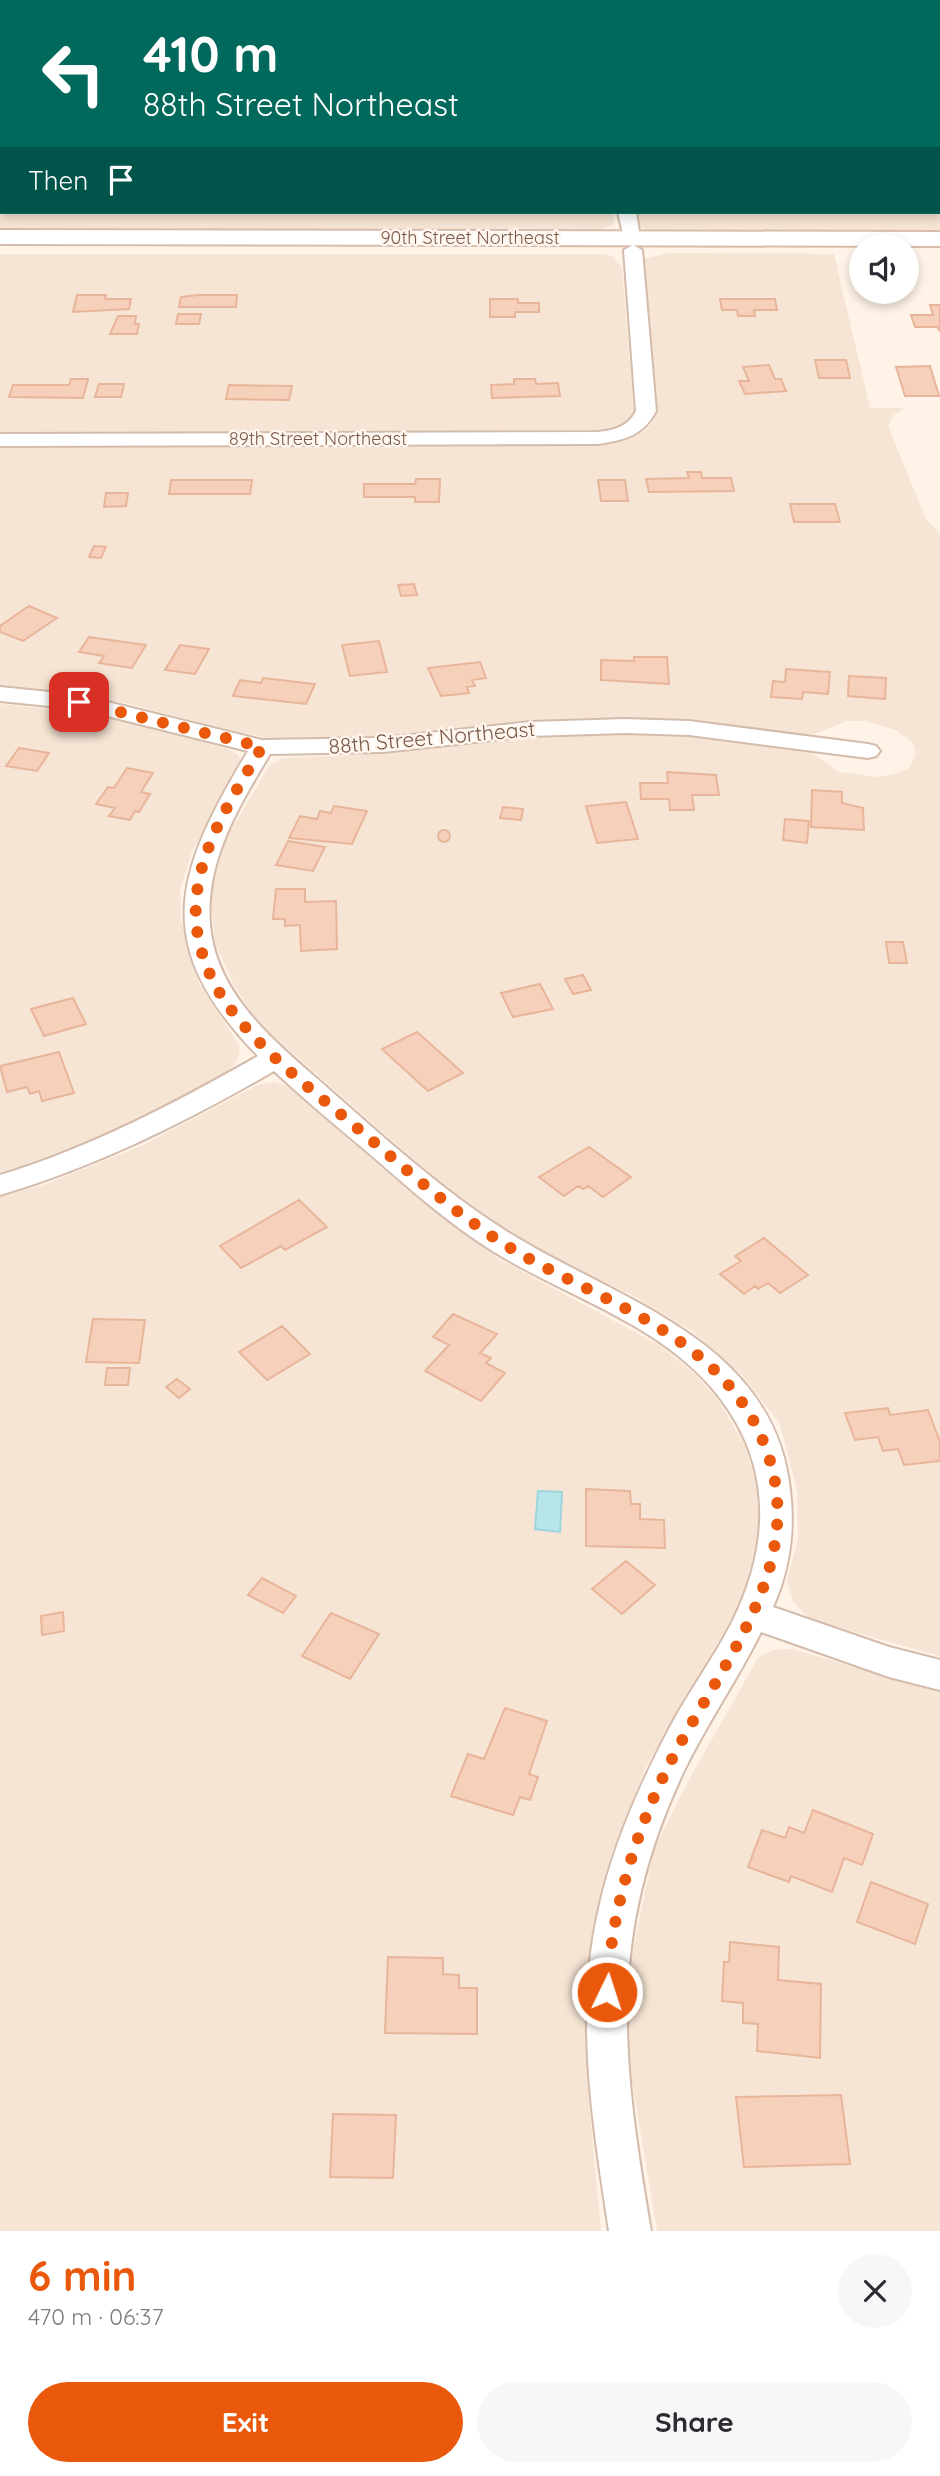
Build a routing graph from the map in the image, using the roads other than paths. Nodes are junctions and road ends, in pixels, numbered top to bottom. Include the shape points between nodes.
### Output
1 (627, 214) edge
2 (0, 237) edge
3 (940, 239) edge
4 (632, 244) junction
5 (0, 250) edge
6 (849, 251) edge
7 (919, 251) edge
8 (940, 251) edge
9 (0, 440) edge
10 (0, 694) edge
11 (262, 747) junction
12 (868, 751) dead end
13 (277, 1057) junction
14 (0, 1185) edge
15 (752, 1614) junction
16 (940, 1675) edge
17 (630, 2231) edge

1 - 4 street
2 - 4 main road, 90th Street Northeast
3 - 4 main road, 90th Street Northeast
4 - 5 main road, 90th Street Northeast
4 - 6 main road, 90th Street Northeast
4 - 9 street, 89th Street Northeast via 646,411 642,422 621,435
7 - 8 main road
10 - 11 street, 88th Street Northeast via 79,702
11 - 12 street, 88th Street Northeast via 383,745 530,729 625,726 689,728
11 - 13 street via 218,822 197,891 196,922 203,957 221,995
13 - 14 street via 173,1117 103,1150
13 - 15 street via 458,1213 513,1250 665,1329 700,1356 737,1395 765,1446 778,1500 768,1582
15 - 16 street
15 - 17 street via 668,1766 634,1851 615,1921 608,1966 607,2029 615,2134

